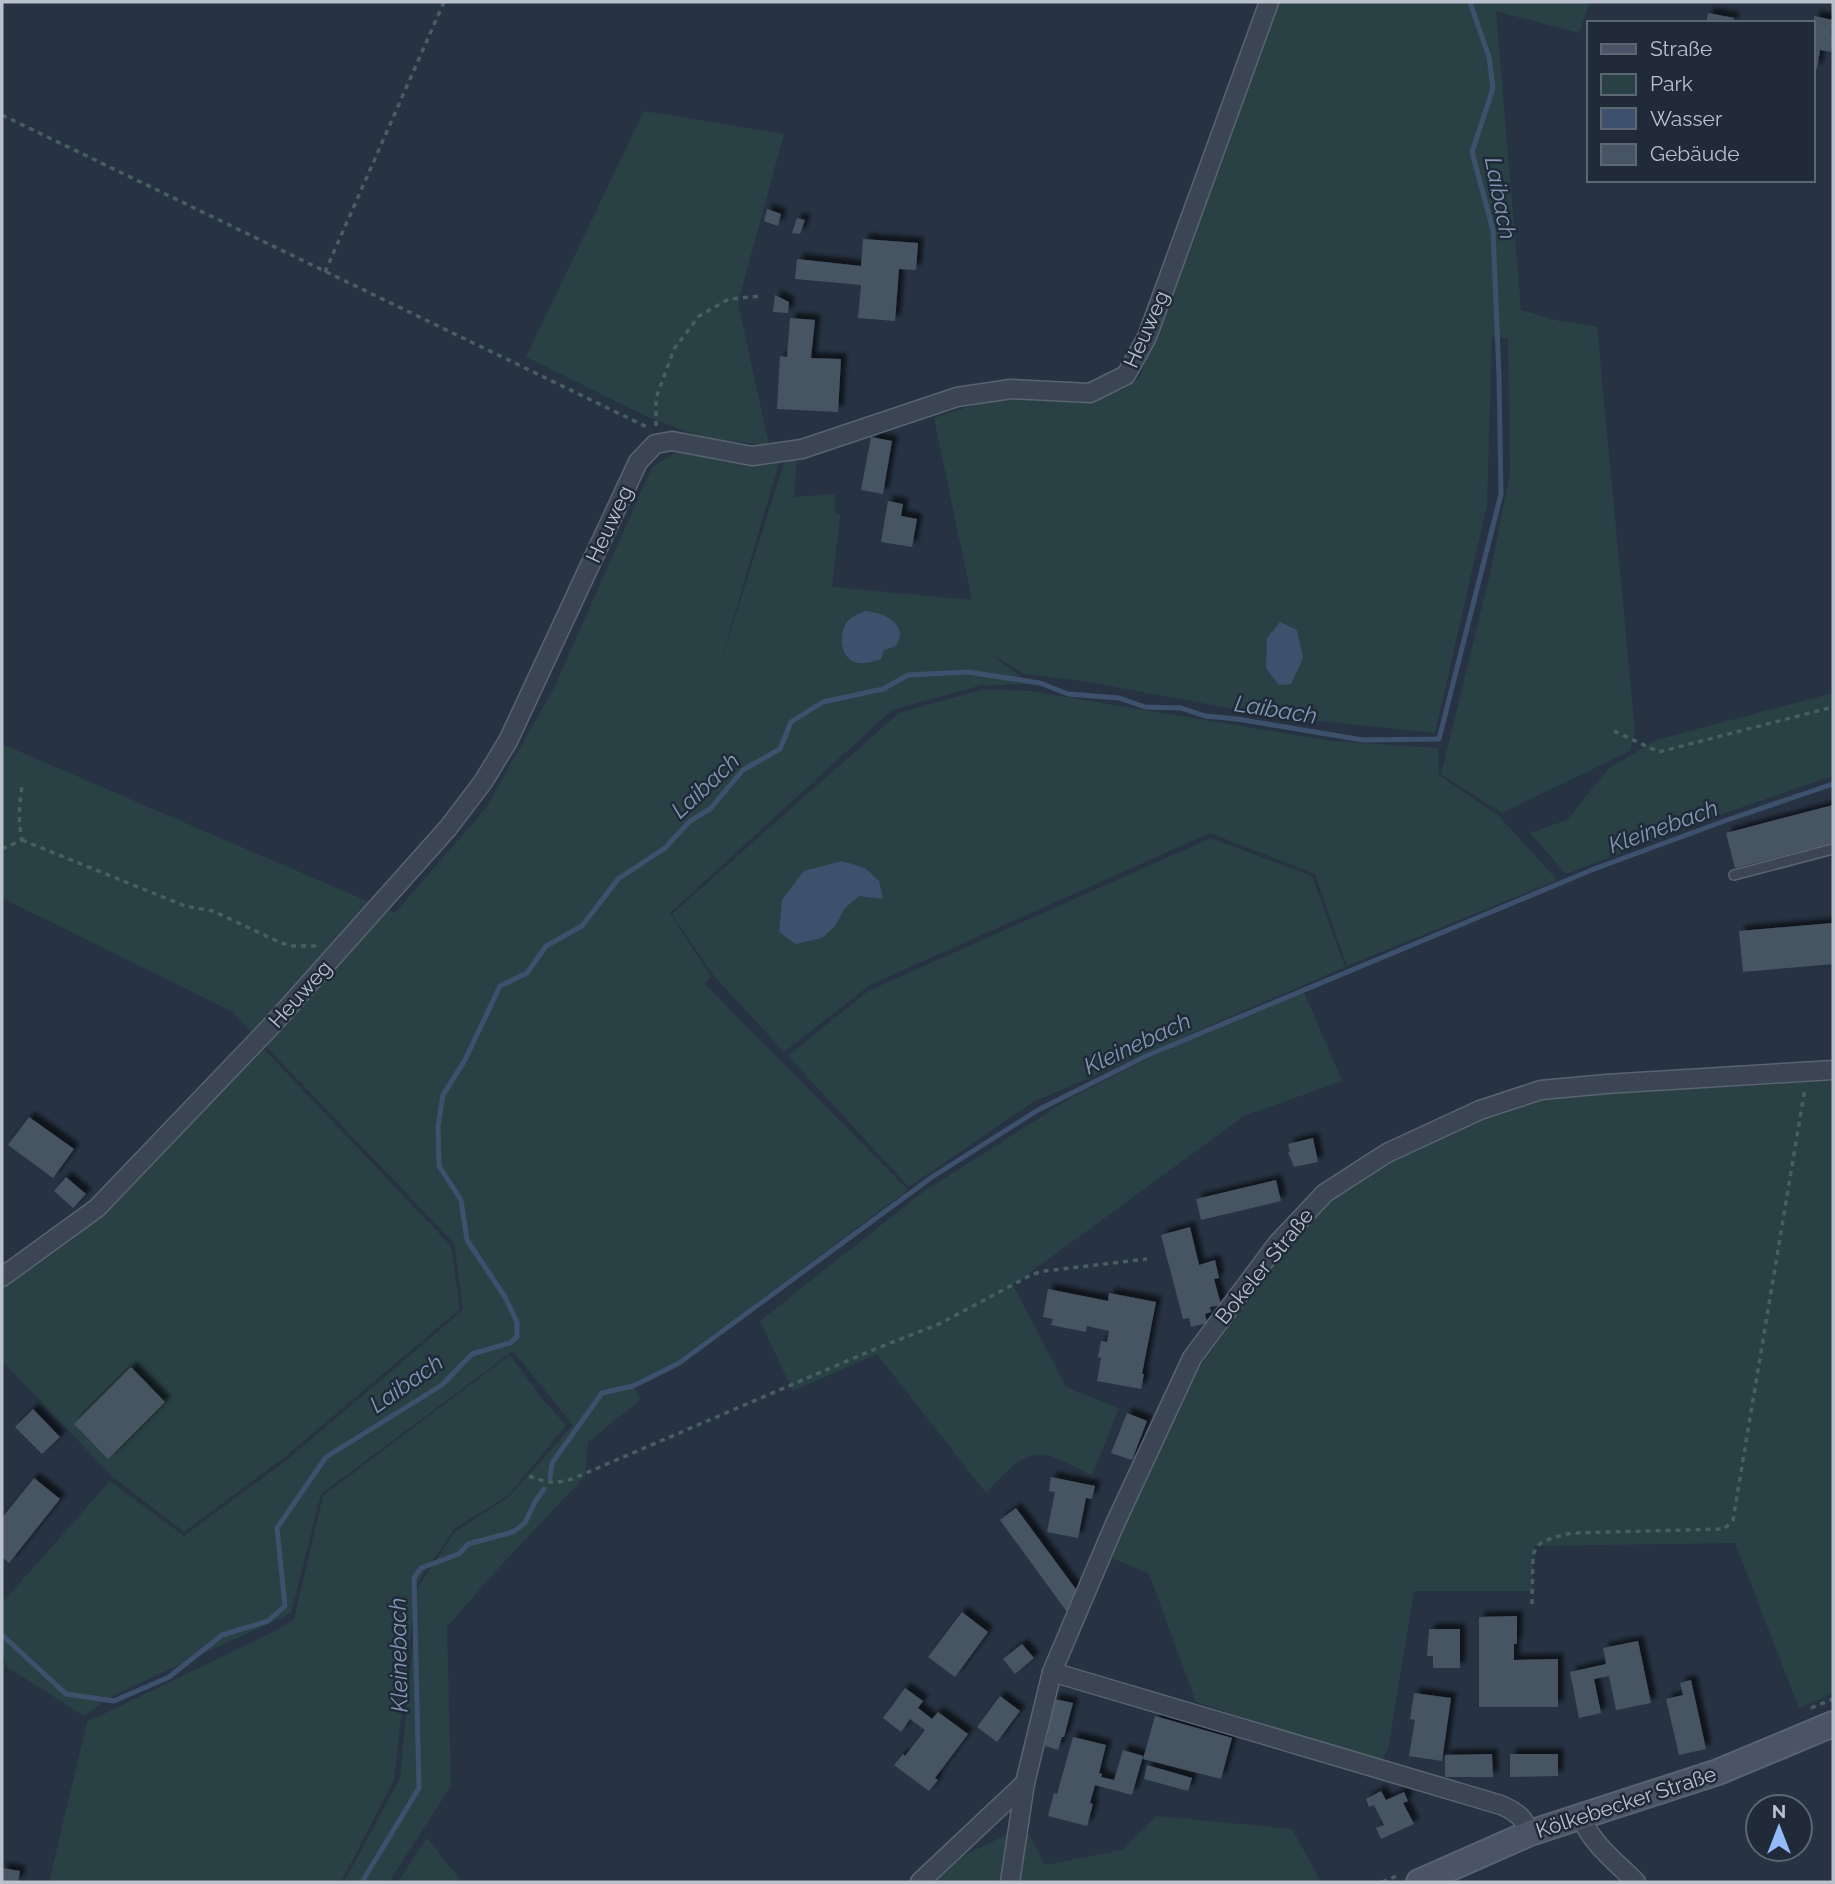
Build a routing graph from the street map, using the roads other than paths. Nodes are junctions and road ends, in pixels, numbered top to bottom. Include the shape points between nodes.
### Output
1 (1269, 2) edge
2 (1833, 849) edge
3 (1734, 875) dead end
4 (1833, 1070) edge
5 (2, 1277) edge
6 (1052, 1672) junction
7 (1833, 1724) edge
8 (1025, 1783) junction
9 (1581, 1817) junction
10 (1530, 1833) junction
11 (919, 1882) edge
12 (1010, 1882) edge
13 (1419, 1882) edge
14 (1636, 1882) edge

1 - 5 street, Heuweg via 1147,337 1126,375 1090,393 1011,389 957,397 802,449 752,456 672,441 655,444 638,462 508,741 448,828 274,1023 97,1208
2 - 3 lane
4 - 6 street, Bokeler Straße via 1541,1090 1480,1110 1387,1153 1325,1193 1277,1244 1192,1358
6 - 8 street, Bokeler Straße
6 - 10 street via 1501,1805 1524,1819
7 - 9 main road, Kölkebecker Straße via 1718,1772
8 - 11 street
8 - 12 street, Bokeler Straße
9 - 10 main road, Kölkebecker Straße
9 - 14 street via 1594,1840
10 - 13 main road, Kölkebecker Straße

